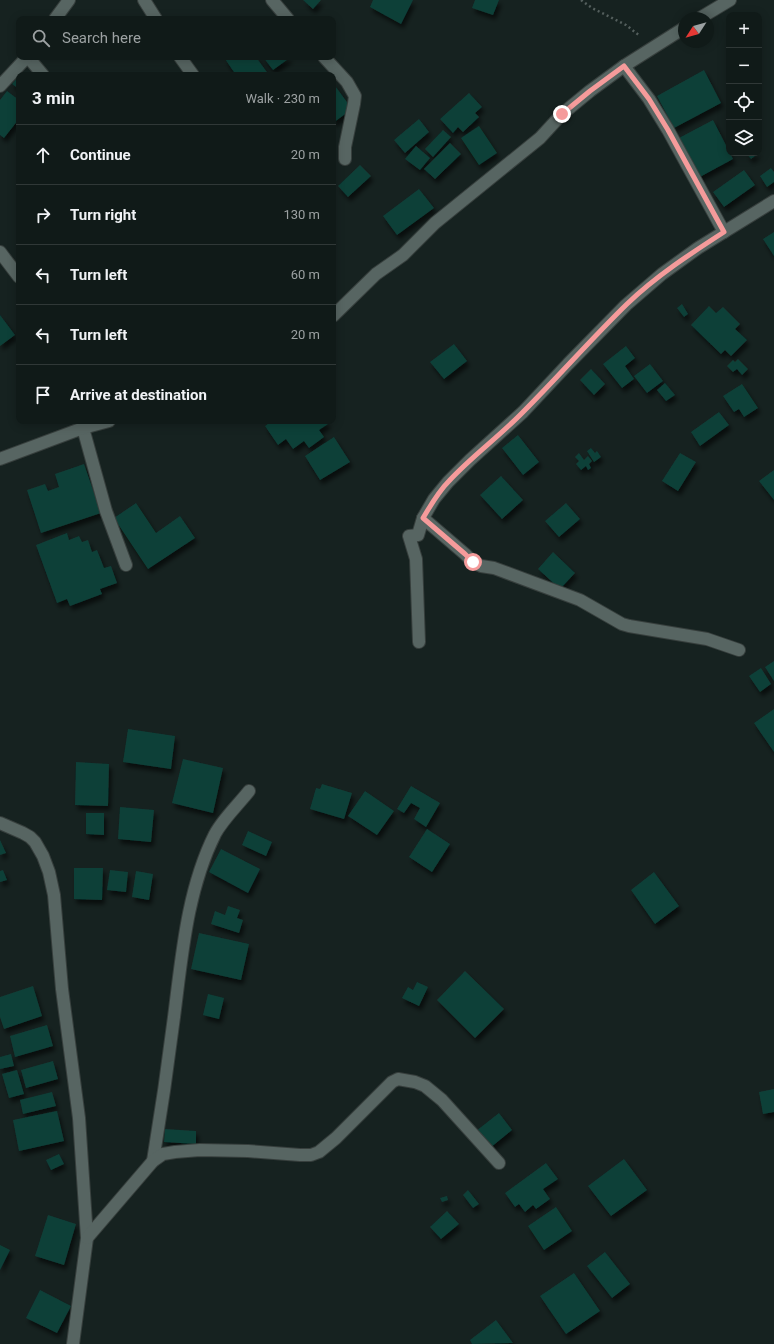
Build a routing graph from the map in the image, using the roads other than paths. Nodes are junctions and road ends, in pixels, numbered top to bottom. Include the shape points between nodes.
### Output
1 (69, 0) edge
2 (144, 0) edge
3 (272, 0) edge
4 (730, 0) edge
5 (710, 12) edge
6 (57, 16) edge
7 (154, 16) edge
8 (285, 16) edge
9 (678, 31) edge
10 (25, 60) edge
11 (30, 60) edge
12 (182, 60) edge
13 (327, 60) edge
14 (624, 66) junction
15 (40, 72) edge
16 (191, 72) edge
17 (0, 86) edge
18 (346, 159) dead end
19 (774, 201) edge
20 (724, 232) junction
21 (0, 252) edge
22 (16, 273) edge
23 (336, 313) edge
24 (98, 424) edge
25 (83, 428) junction
26 (0, 459) edge
27 (423, 518) junction
28 (126, 565) dead end
29 (419, 642) dead end
30 (739, 650) dead end
31 (249, 791) dead end
32 (0, 823) edge
33 (153, 1161) junction
34 (499, 1163) dead end
35 (87, 1238) junction
36 (73, 1344) edge

1 - 6 street
2 - 7 street
3 - 8 street
4 - 5 street
9 - 14 street
10 - 17 street
11 - 15 street
12 - 16 street
13 - 18 street via 347,82 355,96 345,147
14 - 20 street via 653,105
14 - 23 street via 584,95 540,138 434,223 403,255 376,274
19 - 20 street
20 - 27 street via 662,274 626,305 524,412 448,482
21 - 22 street
24 - 25 street
25 - 26 street
25 - 28 street via 106,511
27 - 29 street via 418,535 409,536 416,559
27 - 30 street via 477,564 580,600 622,624 707,639
31 - 33 street via 216,833 194,891
32 - 35 street via 35,842 49,872 54,895 62,989 79,1118
33 - 34 street via 163,1154 200,1150 311,1155 330,1143 398,1079 425,1086 442,1100
33 - 35 street
35 - 36 street

